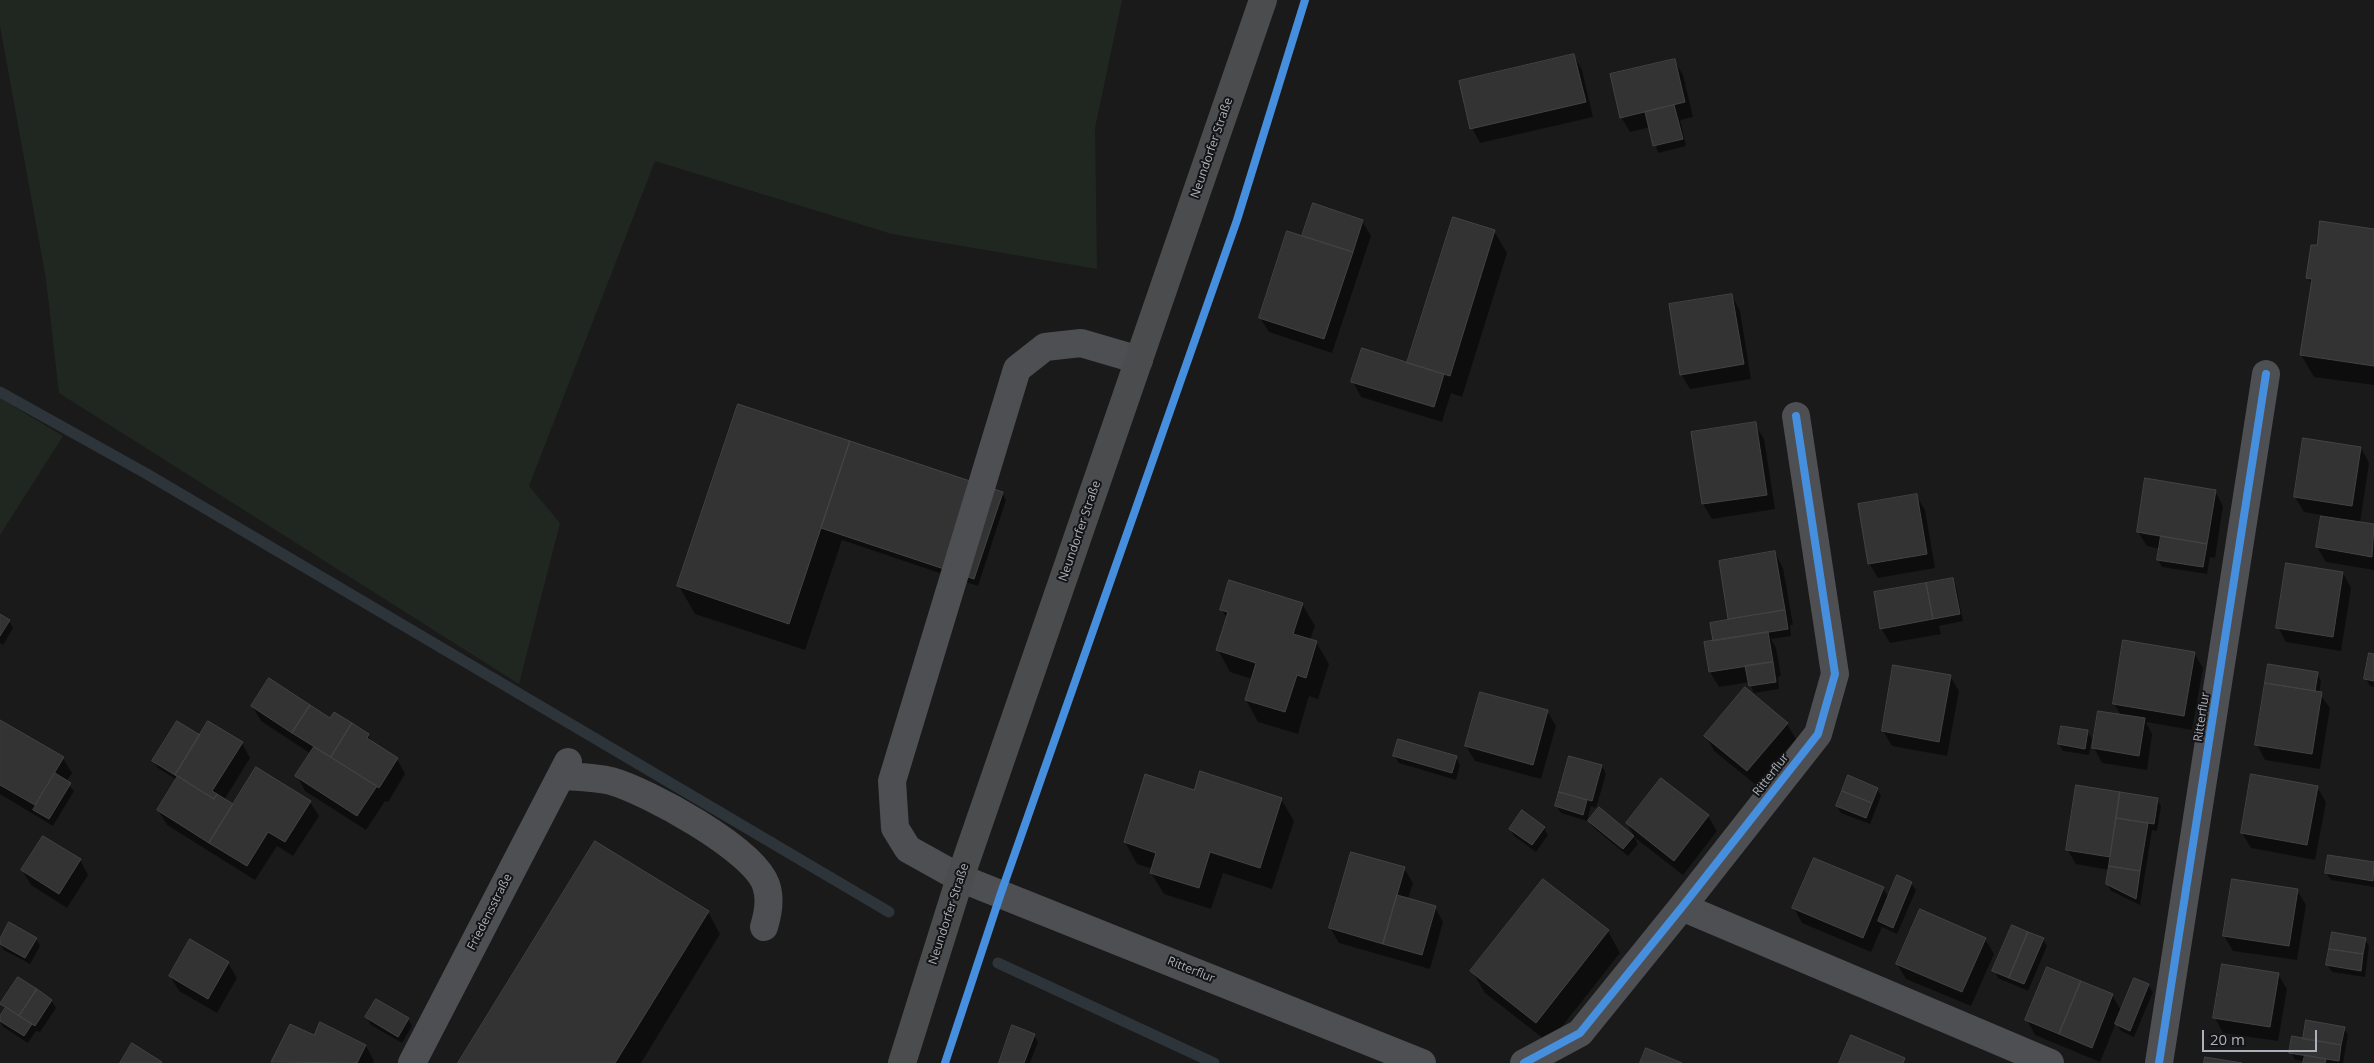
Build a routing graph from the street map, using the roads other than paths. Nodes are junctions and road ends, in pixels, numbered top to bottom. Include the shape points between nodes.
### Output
1 (1263, 0) edge
2 (1139, 360) junction
3 (2266, 374) dead end
4 (1796, 416) dead end
5 (960, 878) junction
6 (1682, 907) junction
7 (764, 927) dead end
8 (412, 1063) edge
9 (902, 1063) edge
10 (1422, 1063) edge
11 (1524, 1063) edge
12 (2050, 1063) edge
13 (2159, 1063) edge

1 - 2 main road, Neundorfer Straße
2 - 5 main road, Neundorfer Straße
2 - 5 street, Ritterflur via 1081,343 1045,347 1018,369 892,781 895,828 908,849
3 - 13 street, Ritterflur
4 - 6 street, Ritterflur via 1835,674 1818,734
5 - 9 main road, Neundorfer Straße
5 - 10 street, Ritterflur
6 - 11 street, Ritterflur via 1580,1033
6 - 12 street
7 - 8 street, Friedensstraße via 769,909 766,886 754,864 723,841 644,793 565,769

